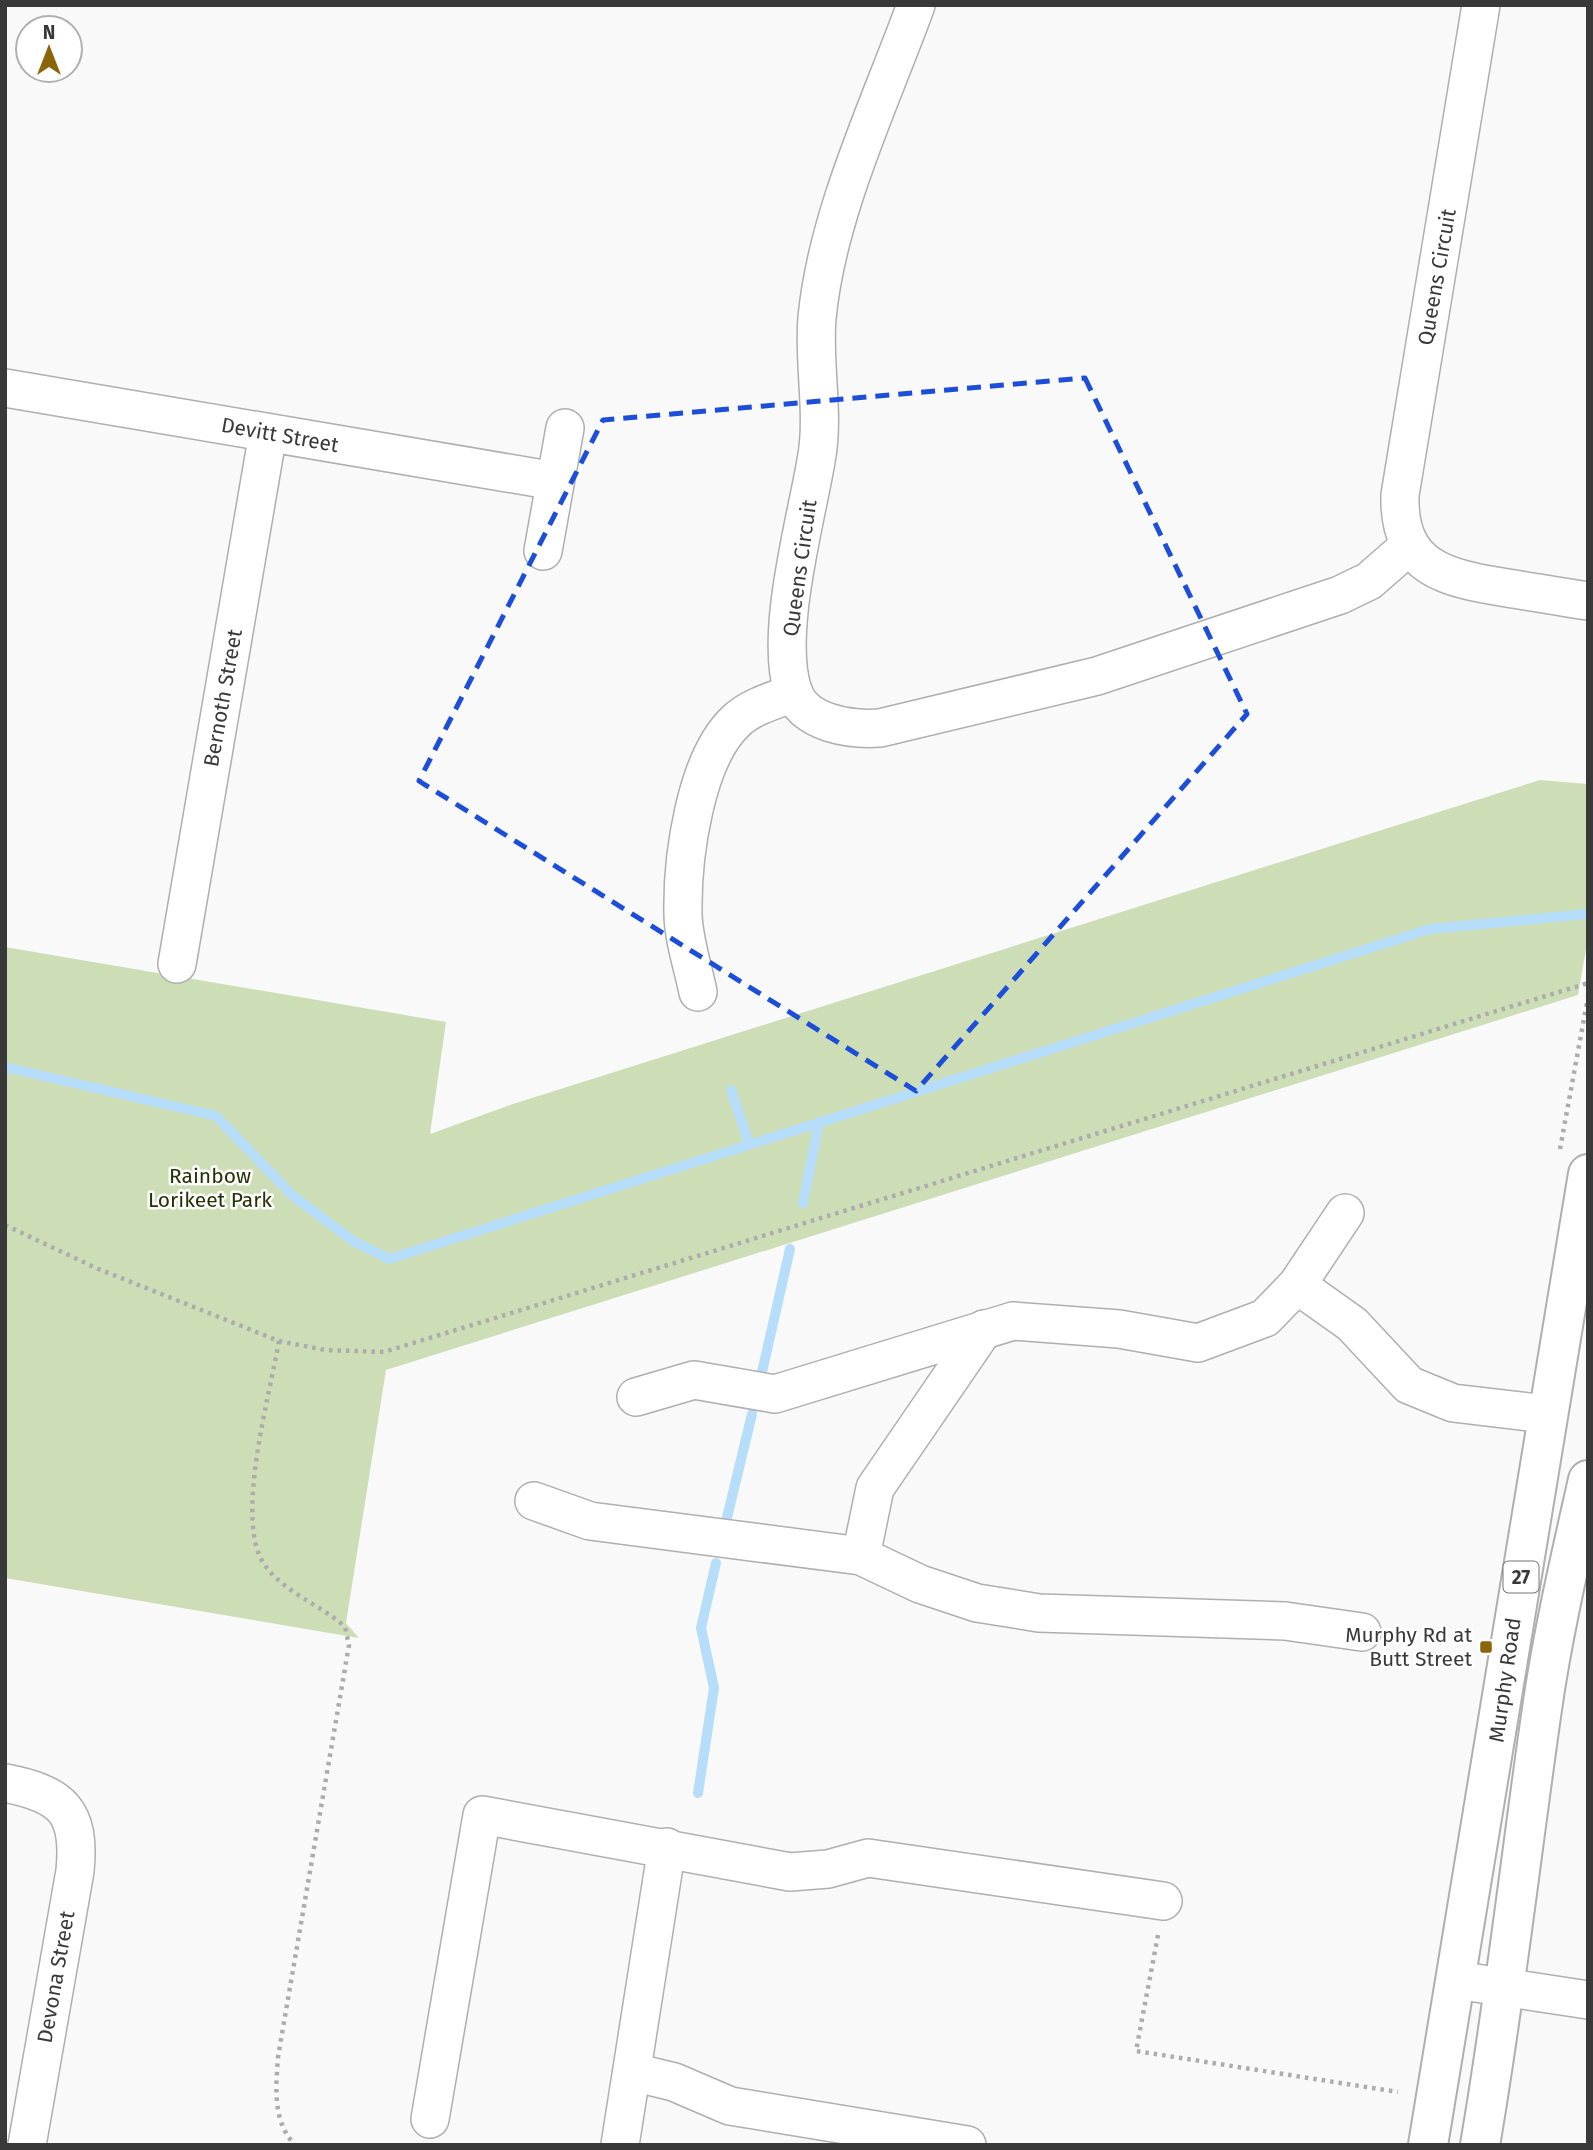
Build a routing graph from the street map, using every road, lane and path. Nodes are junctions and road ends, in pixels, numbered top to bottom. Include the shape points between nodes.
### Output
1 (916, 5) edge
2 (1481, 5) edge
3 (5, 388) edge
4 (565, 428) dead end
5 (268, 433) junction
6 (555, 481) junction
7 (1409, 546) junction
8 (543, 551) dead end
9 (1588, 601) edge
10 (793, 693) junction
11 (177, 964) dead end
12 (1588, 983) edge
13 (698, 992) dead end
14 (1588, 1174) edge
15 (1345, 1213) dead end
16 (5, 1225) edge
17 (1297, 1284) junction
18 (984, 1329) junction
19 (279, 1341) junction
20 (636, 1397) dead end
21 (1546, 1414) junction
22 (1588, 1480) edge
23 (534, 1501) dead end
24 (860, 1556) junction
25 (1362, 1632) dead end
26 (5, 1783) edge
27 (667, 1847) junction
28 (1163, 1901) joint
29 (1456, 1980) junction
30 (1506, 1988) junction
31 (1588, 2000) edge
32 (632, 2072) junction
33 (1402, 2093) dead end
34 (430, 2119) dead end
35 (27, 2145) edge
36 (295, 2145) edge
37 (621, 2145) edge
38 (967, 2145) edge
39 (1428, 2145) edge
40 (1480, 2145) edge

1 - 10 street, Queens Circuit via 827,259 817,319 817,457 790,616 788,657
2 - 7 street, Queens Circuit via 1400,495 1399,515
3 - 5 street, Devitt Street
4 - 6 street
5 - 6 street, Devitt Street
5 - 11 street, Bernoth Street
6 - 8 street
7 - 9 street, Queens Circuit via 1434,570 1453,577
7 - 10 street via 1369,581 1340,595 1097,676 894,725 860,730 837,725 816,716
10 - 13 street via 738,718 706,765 688,844 683,915
12 - 19 path via 384,1352 325,1350
14 - 21 main road, Murphy Road / 27
15 - 17 street
16 - 19 path via 96,1268
17 - 18 street via 1265,1318 1198,1343 1119,1329 1013,1321
17 - 21 street via 1352,1324 1409,1385 1453,1402
18 - 20 street via 775,1394 694,1380
18 - 24 street via 875,1489
19 - 36 path via 251,1522 263,1563 285,1586 345,1627 349,1645 278,2057 275,2105
21 - 29 main road, Murphy Road / 27
22 - 30 main road, Murphy Road / 27 via 1542,1707
23 - 24 street via 590,1521
24 - 25 street via 920,1584 977,1603 1039,1613 1285,1621
26 - 35 street, Devona Street via 38,1790 55,1800 67,1811 76,1838 75,1871
27 - 28 street via 790,1871 828,1869 868,1858
27 - 32 street
27 - 34 street via 482,1815
28 - 33 path via 1136,2051
29 - 30 street
29 - 39 main road, Murphy Road / 27
30 - 31 street
30 - 40 main road, Murphy Road / 27
32 - 37 street
32 - 38 street via 674,2082 730,2106

